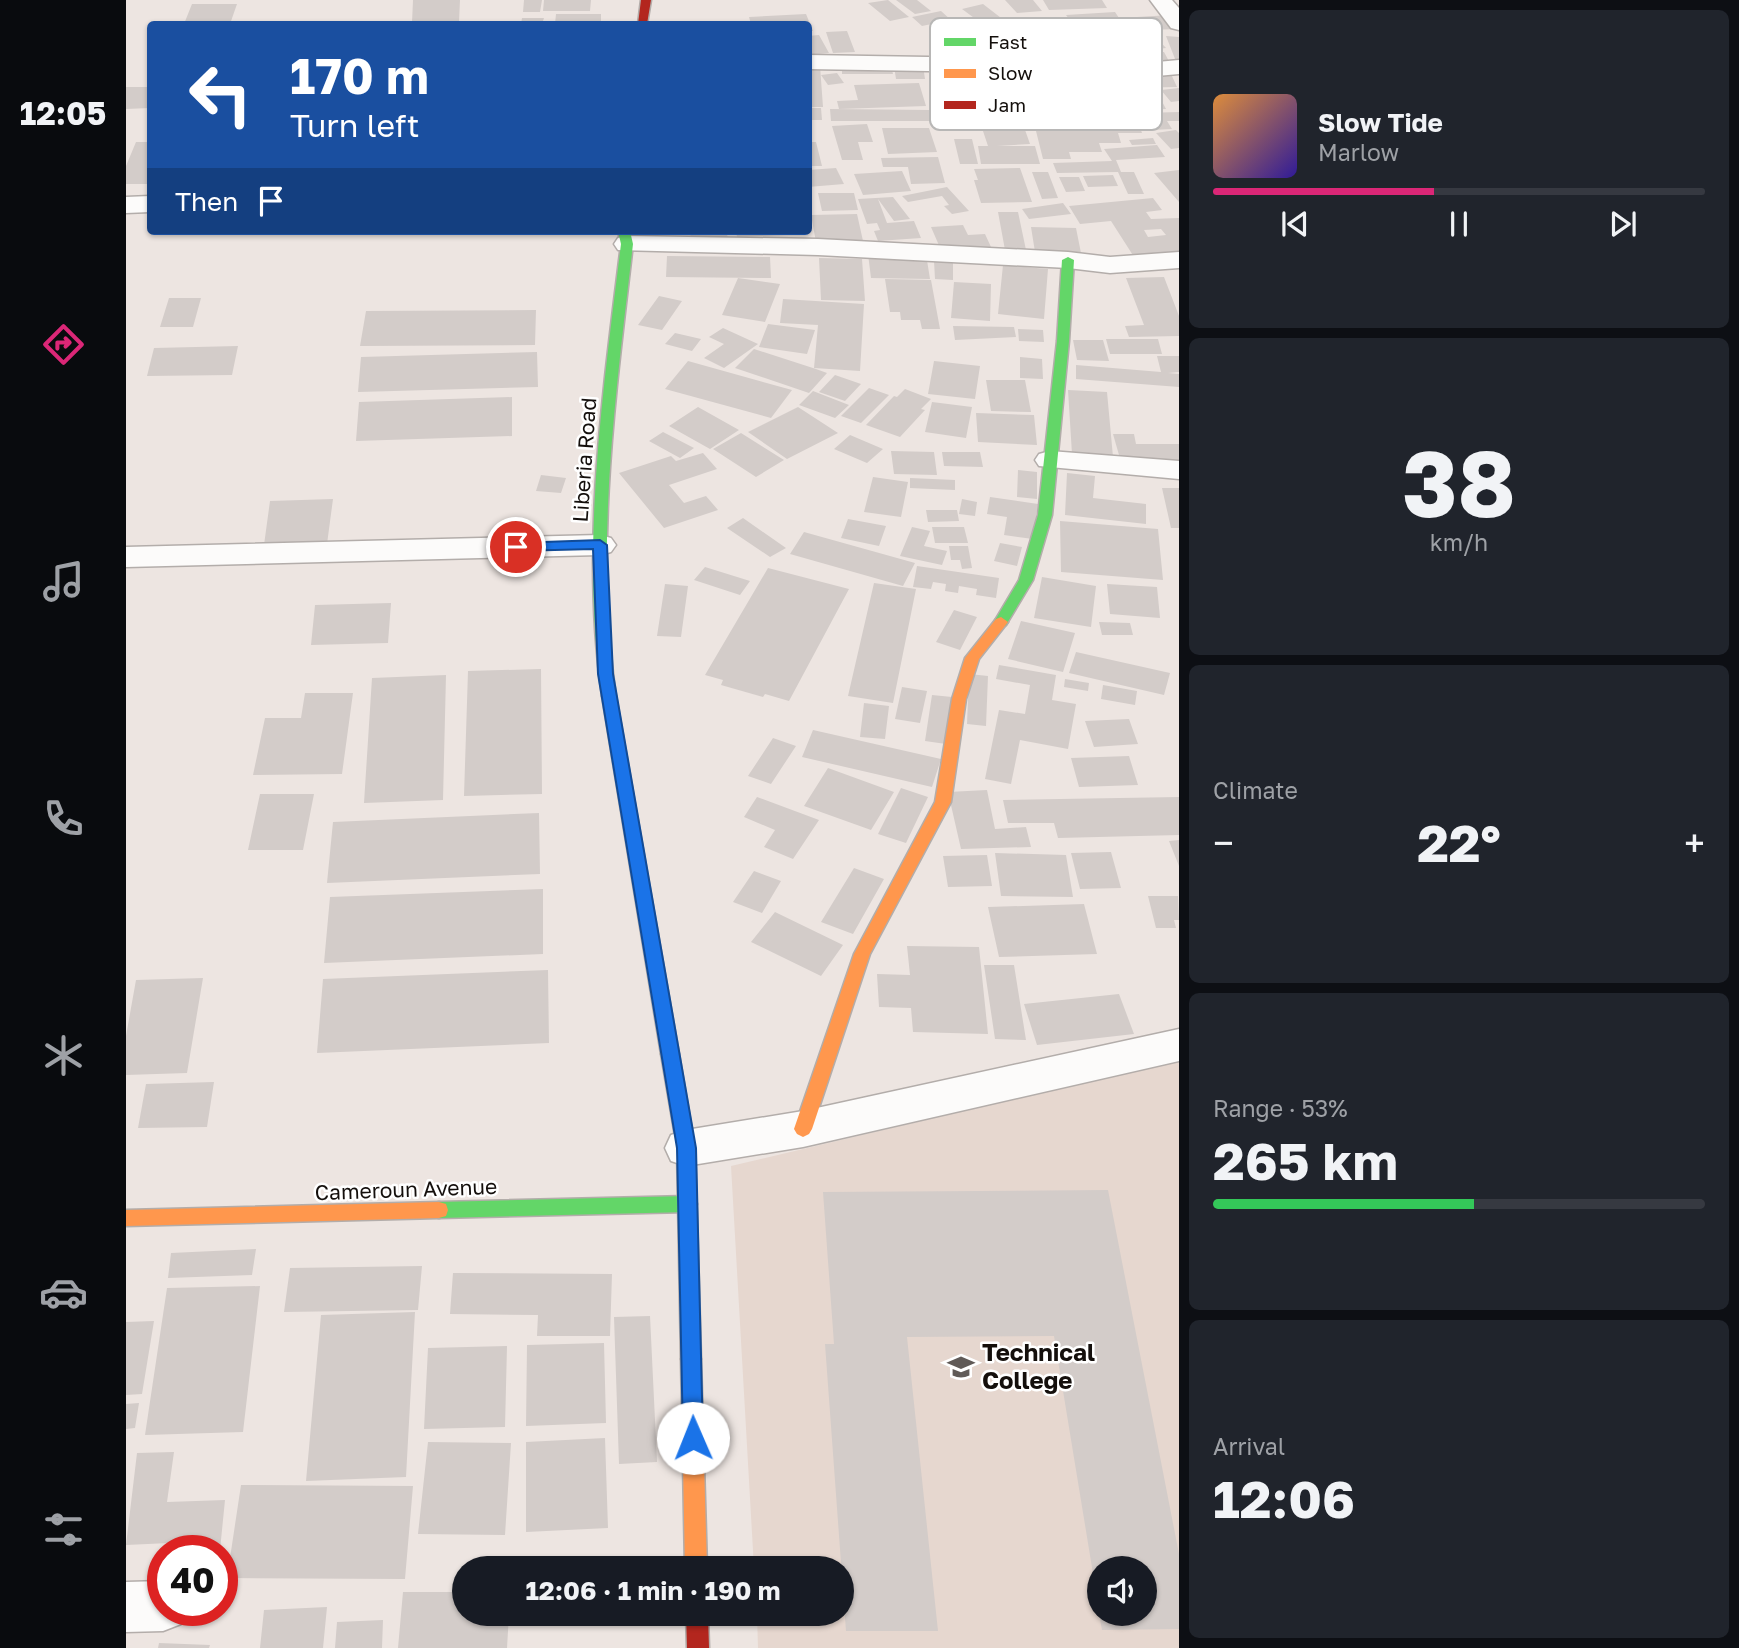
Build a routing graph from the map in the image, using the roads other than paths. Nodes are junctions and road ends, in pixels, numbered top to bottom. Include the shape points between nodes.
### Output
1 (646, 0) edge
2 (1168, 2) edge
3 (643, 21) edge
4 (1179, 23) edge
5 (812, 62) edge
6 (930, 64) edge
7 (147, 204) edge
8 (126, 205) edge
9 (626, 237) edge
10 (1068, 260) junction
11 (1179, 260) edge
12 (1050, 460) junction
13 (1179, 470) edge
14 (600, 545) junction
15 (126, 557) edge
16 (1179, 1045) edge
17 (803, 1129) junction
18 (687, 1148) junction
19 (688, 1204) junction
20 (126, 1218) edge
21 (696, 1556) edge
22 (147, 1606) edge
23 (126, 1607) edge
24 (697, 1626) edge
25 (698, 1648) edge

1 - 3 street
2 - 4 street
5 - 6 street
7 - 8 street
9 - 10 street
9 - 14 street, Liberia Road
10 - 11 street via 1102,267
10 - 12 street
12 - 13 street
12 - 17 street via 1045,515 1026,580 972,659 959,699 943,802 862,954
14 - 15 street
14 - 18 street, Liberia Road via 606,674
16 - 17 street
17 - 18 street
18 - 19 street, Liberia Road
19 - 20 street, Cameroun Avenue
19 - 21 street, Liberia Road
22 - 23 street
24 - 25 street

